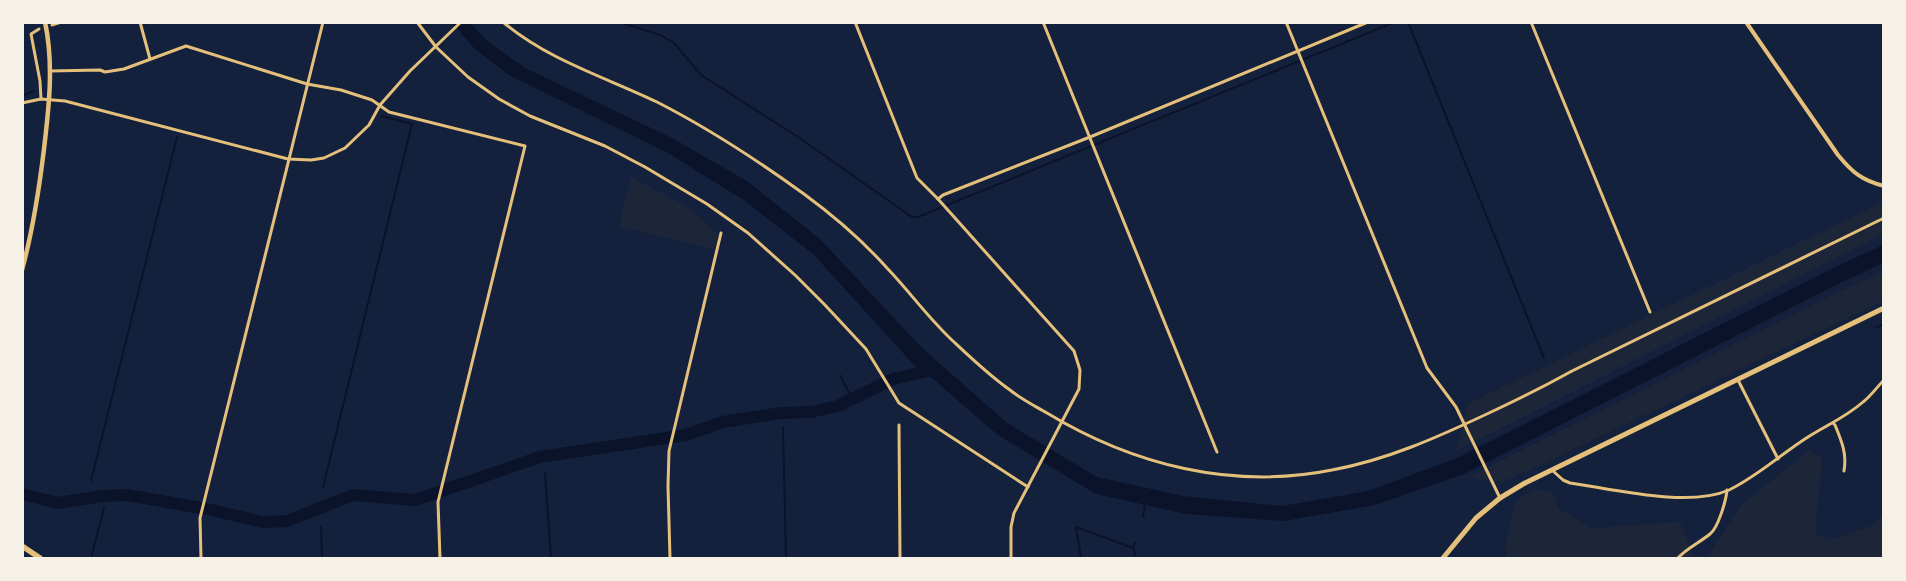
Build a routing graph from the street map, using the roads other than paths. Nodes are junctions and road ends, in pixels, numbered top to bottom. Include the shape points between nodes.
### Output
1 (45, 22) edge
2 (60, 22) edge
3 (140, 22) edge
4 (322, 22) edge
5 (417, 22) edge
6 (461, 22) edge
7 (503, 22) edge
8 (854, 22) edge
9 (1043, 22) edge
10 (1286, 22) edge
11 (1368, 22) edge
12 (1532, 22) edge
13 (1746, 22) edge
14 (52, 26) dead end
15 (39, 29) dead end
16 (436, 47) junction
17 (1299, 52) junction
18 (150, 59) junction
19 (50, 71) junction
20 (307, 84) junction
21 (41, 99) junction
22 (50, 99) junction
23 (22, 103) edge
24 (380, 105) junction
25 (1090, 137) junction
26 (288, 160) junction
27 (1884, 186) edge
28 (938, 199) junction
29 (1884, 218) edge
30 (721, 233) dead end
31 (22, 270) edge
32 (1884, 308) edge
33 (1650, 312) dead end
34 (1737, 379) junction
35 (1884, 380) edge
36 (1833, 423) junction
37 (1061, 424) junction
38 (899, 425) dead end
39 (1464, 426) junction
40 (1217, 452) dead end
41 (1778, 459) junction
42 (1551, 469) junction
43 (1844, 471) dead end
44 (1029, 485) junction
45 (1727, 490) junction
46 (1500, 498) junction
47 (22, 546) edge
48 (40, 558) edge
49 (201, 558) edge
50 (440, 558) edge
51 (670, 558) edge
52 (900, 558) edge
53 (1011, 558) edge
54 (1443, 558) edge
55 (1678, 558) edge

1 - 19 main road
2 - 14 street
3 - 18 street
4 - 20 street
5 - 16 street
6 - 16 street
7 - 37 street via 547,52 688,119 799,190 852,233 888,268 953,341 1011,391
8 - 28 street via 917,178
9 - 25 street
10 - 17 street
11 - 17 street
12 - 33 street
13 - 27 street via 1853,173
15 - 21 street via 31,34
16 - 24 street
16 - 44 street via 468,78 499,99 530,116 637,162 748,233 826,304 866,350 900,403
17 - 25 street
17 - 39 street via 1427,368 1456,407
18 - 19 street via 124,69 104,72
18 - 20 street via 186,46
19 - 22 main road
20 - 24 street via 357,95
20 - 26 street
21 - 22 street
21 - 23 street
22 - 26 street
22 - 31 main road via 38,196
24 - 26 street via 368,125 345,148 324,158
24 - 50 street via 389,112 525,146 442,480 438,502
25 - 28 street
25 - 40 street
26 - 49 street via 200,518
28 - 37 street via 1074,351 1080,370 1079,390
29 - 39 street
30 - 51 street via 671,446 668,486
32 - 34 highway
34 - 41 street
34 - 42 highway
35 - 36 street via 1865,401
36 - 41 street
36 - 43 street via 1845,450
37 - 39 street via 1150,460 1201,472 1261,478 1314,473 1364,463
37 - 44 street
38 - 52 street
39 - 46 street
41 - 45 street
42 - 45 street via 1570,482 1669,497
42 - 46 highway
44 - 53 street via 1014,513
45 - 55 street via 1726,501 1711,533
46 - 54 highway via 1476,518
47 - 48 highway

